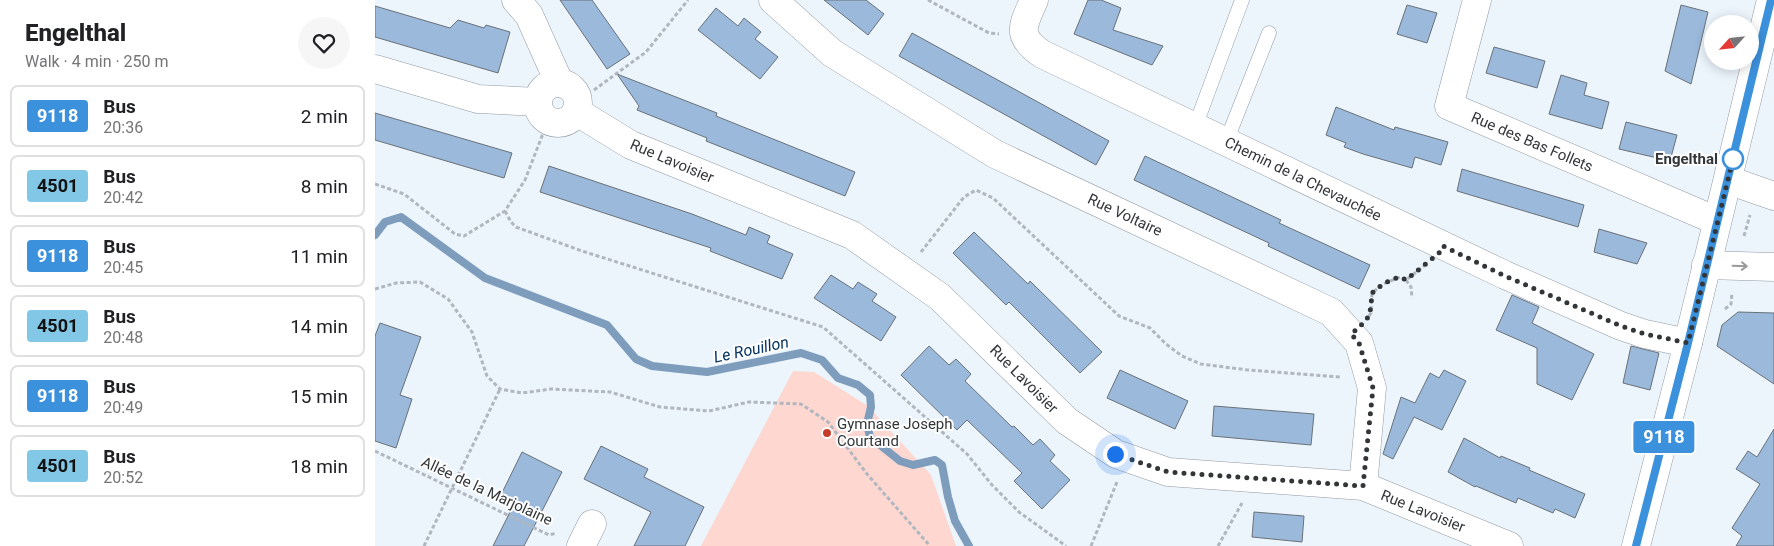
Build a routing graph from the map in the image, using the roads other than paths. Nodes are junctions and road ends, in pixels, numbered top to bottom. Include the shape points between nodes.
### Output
1 (516, 0) edge
2 (773, 0) edge
3 (1034, 0) edge
4 (1242, 0) edge
5 (1477, 0) edge
6 (1771, 0) edge
7 (1269, 33) dead end
8 (375, 69) edge
9 (559, 82) junction
10 (538, 102) junction
11 (570, 112) junction
12 (1195, 127) junction
13 (1227, 142) junction
14 (1728, 180) junction
15 (1774, 196) edge
16 (1717, 221) junction
17 (1706, 265) junction
18 (1774, 266) edge
19 (1688, 343) junction
20 (1363, 486) junction
21 (1509, 546) edge
22 (1636, 546) edge

1 - 9 street via 529,15
2 - 20 street, Rue Voltaire via 832,53 995,154 1331,312 1359,343 1373,388
3 - 12 street, Chemin de la Chevauchée via 1023,28 1024,37 1031,46
4 - 12 lane
5 - 16 street, Rue des Bas Follets via 1449,106
6 - 14 street
7 - 13 lane
8 - 10 street via 478,99
9 - 10 street via 551,83 542,90
9 - 11 street, Rue Lavoisier via 577,93
10 - 11 street, Rue Lavoisier via 546,119
11 - 20 street, Rue Lavoisier via 631,146 852,235 940,297 1067,422 1115,454 1168,472
12 - 13 street, Chemin de la Chevauchée
13 - 19 street, Chemin de la Chevauchée via 1505,276 1621,326
14 - 15 street
14 - 16 street
16 - 17 street
17 -> 18 street
17 - 19 street
19 - 22 street
20 - 21 street, Rue Lavoisier

